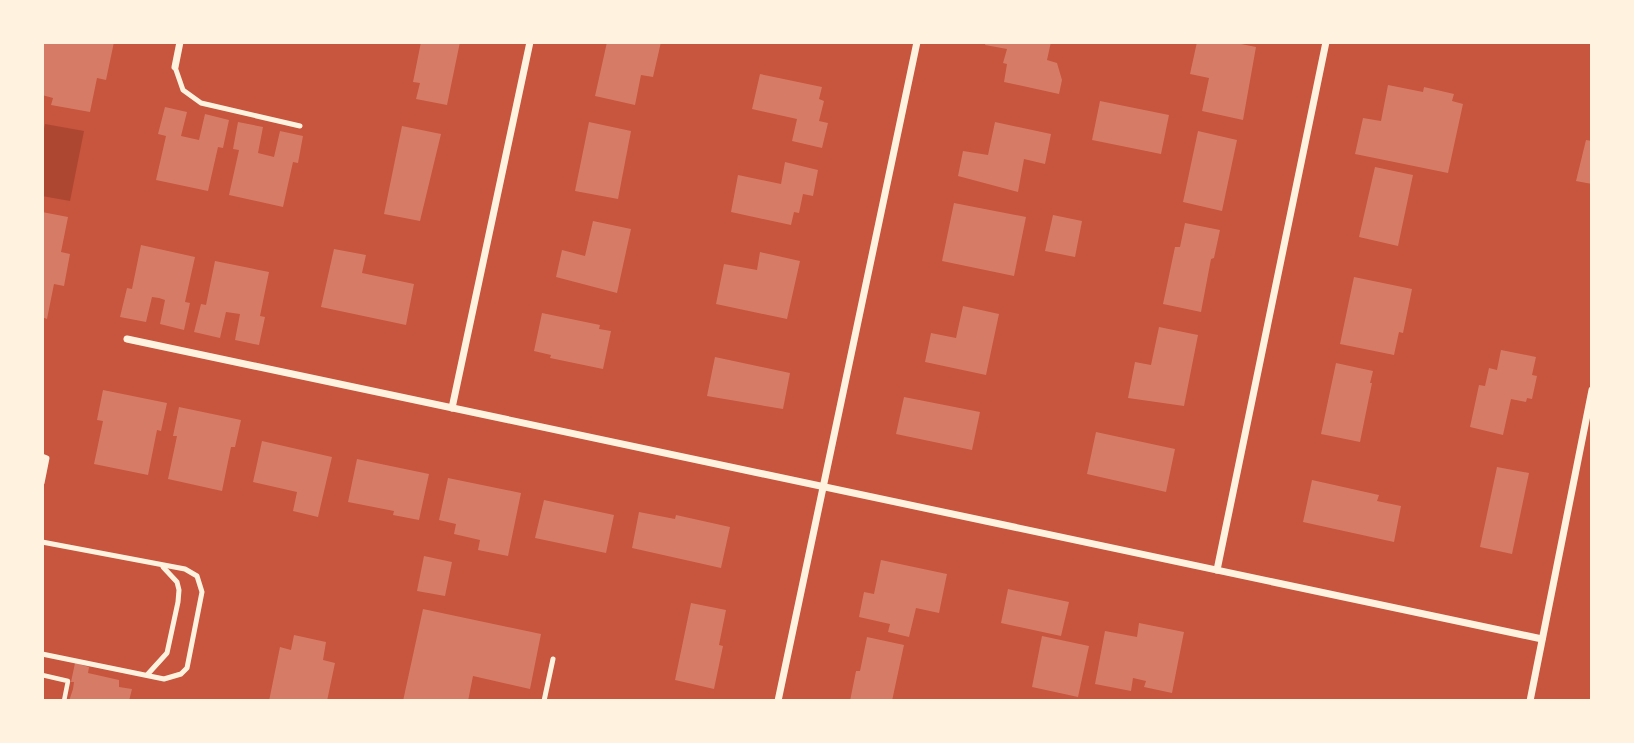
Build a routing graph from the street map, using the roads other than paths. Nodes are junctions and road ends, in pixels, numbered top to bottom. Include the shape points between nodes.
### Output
1 (180, 42) edge
2 (530, 42) edge
3 (917, 42) edge
4 (1326, 42) edge
5 (175, 67) joint
6 (299, 126) dead end
7 (127, 339) dead end
8 (1592, 390) edge
9 (452, 408) junction
10 (42, 456) edge
11 (42, 483) edge
12 (823, 486) junction
13 (42, 541) edge
14 (160, 565) junction
15 (1217, 570) junction
16 (1542, 639) junction
17 (42, 654) edge
18 (553, 659) dead end
19 (146, 676) junction
20 (544, 701) edge
21 (778, 701) edge
22 (1530, 701) edge

1 - 5 street
2 - 9 street
3 - 12 street
4 - 15 street
5 - 6 lane via 183,90 201,103
7 - 9 street
8 - 16 street
9 - 12 street
10 - 11 lane via 47,457
12 - 15 street
12 - 21 street
13 - 14 lane
14 - 19 lane via 173,576 179,590 167,653
14 - 19 lane via 194,573 202,598 186,670 167,679
15 - 16 street
16 - 22 street
17 - 19 lane
18 - 20 lane

